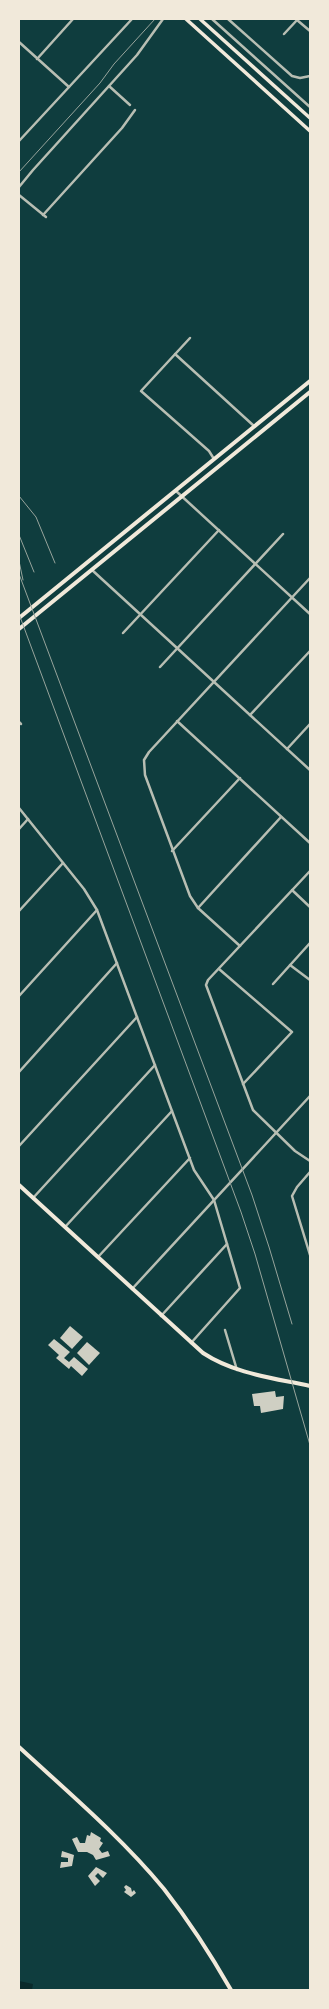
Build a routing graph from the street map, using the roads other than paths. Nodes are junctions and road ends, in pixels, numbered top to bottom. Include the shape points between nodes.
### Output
1 (73, 19) edge
2 (132, 19) edge
3 (163, 19) edge
4 (186, 19) edge
5 (200, 19) edge
6 (212, 19) edge
7 (228, 19) edge
8 (298, 19) edge
9 (310, 31) edge
10 (284, 34) dead end
11 (19, 42) edge
12 (37, 59) junction
13 (310, 76) edge
14 (109, 86) junction
15 (69, 87) junction
16 (130, 105) dead end
17 (310, 107) edge
18 (135, 110) dead end
19 (310, 118) edge
20 (310, 131) edge
21 (19, 141) edge
22 (19, 187) edge
23 (19, 195) edge
24 (190, 338) dead end
25 (175, 354) junction
26 (310, 381) edge
27 (310, 392) edge
28 (254, 426) junction
29 (214, 459) junction
30 (175, 490) junction
31 (182, 496) junction
32 (219, 530) junction
33 (283, 534) dead end
34 (255, 564) junction
35 (92, 570) junction
36 (310, 578) edge
37 (292, 597) junction
38 (310, 614) edge
39 (140, 615) junction
40 (19, 618) edge
41 (19, 629) edge
42 (123, 633) dead end
43 (177, 648) junction
44 (310, 651) edge
45 (160, 667) dead end
46 (214, 682) junction
47 (250, 715) junction
48 (177, 722) junction
49 (310, 724) edge
50 (287, 749) junction
51 (310, 770) edge
52 (240, 778) junction
53 (19, 808) edge
54 (281, 817) junction
55 (28, 819) junction
56 (19, 829) edge
57 (310, 843) edge
58 (172, 851) junction
59 (63, 863) junction
60 (310, 870) edge
61 (292, 890) junction
62 (310, 907) edge
63 (198, 908) junction
64 (97, 910) junction
65 (19, 911) edge
66 (310, 944) edge
67 (240, 946) junction
68 (117, 963) junction
69 (290, 965) junction
70 (219, 969) junction
71 (310, 980) edge
72 (273, 984) dead end
73 (19, 996) edge
74 (137, 1017) junction
75 (155, 1065) junction
76 (19, 1072) edge
77 (242, 1084) junction
78 (310, 1096) edge
79 (172, 1111) junction
80 (276, 1133) junction
81 (19, 1146) edge
82 (190, 1158) junction
83 (310, 1161) edge
84 (310, 1172) edge
85 (19, 1185) edge
86 (32, 1198) junction
87 (214, 1200) junction
88 (65, 1228) junction
89 (227, 1244) junction
90 (310, 1255) edge
91 (97, 1257) junction
92 (132, 1290) junction
93 (161, 1316) junction
94 (225, 1330) dead end
95 (191, 1343) junction
96 (237, 1370) junction
97 (310, 1386) edge
98 (19, 1747) edge
99 (231, 1990) edge

1 - 12 street
2 - 15 street
3 - 14 street via 137,55
4 - 20 main road
5 - 19 main road
6 - 17 street
7 - 13 street via 292,76
8 - 9 street
8 - 10 street
11 - 12 street
12 - 15 street
14 - 16 street
14 - 22 street
15 - 21 street
18 - 23 street via 44,216
24 - 25 street
25 - 28 street
25 - 29 street via 141,391
26 - 28 main road
27 - 31 main road
28 - 29 main road
29 - 30 main road
30 - 31 street
30 - 40 main road
31 - 32 street
31 - 35 main road
32 - 34 street
32 - 39 street
33 - 34 street
34 - 37 street
34 - 43 street
35 - 39 street
35 - 41 main road
36 - 37 street
37 - 38 street
37 - 46 street
39 - 42 street
39 - 43 street
43 - 45 street
43 - 46 street
44 - 47 street
46 - 47 street
46 - 48 street
47 - 50 street
48 - 52 street
48 - 58 street via 149,752 144,765 145,775
49 - 50 street
50 - 51 street
52 - 54 street
52 - 58 street
53 - 55 street
54 - 57 street
54 - 63 street
55 - 56 street
55 - 59 street
58 - 63 street via 190,896
59 - 64 street
59 - 65 street
60 - 61 street
61 - 62 street
61 - 67 street
63 - 67 street
64 - 68 street
64 - 73 street
66 - 69 street
67 - 70 street
68 - 74 street
68 - 76 street
69 - 71 street
69 - 72 street
70 - 77 street via 206,985
70 - 77 street via 292,1032
74 - 75 street
74 - 81 street
75 - 79 street
75 - 86 street
77 - 80 street via 253,1110
78 - 80 street
79 - 82 street
79 - 88 street
80 - 83 street
80 - 87 street
82 - 87 street via 200,1181
82 - 91 street
84 - 90 street via 292,1196
85 - 86 main road
86 - 88 main road
87 - 89 street
87 - 92 street
88 - 91 main road
89 - 93 street
89 - 95 street via 240,1288
91 - 92 main road
92 - 93 main road
93 - 95 main road
94 - 96 street
95 - 96 main road via 214,1359
96 - 97 main road
98 - 99 main road via 98,1819 146,1868 190,1925

